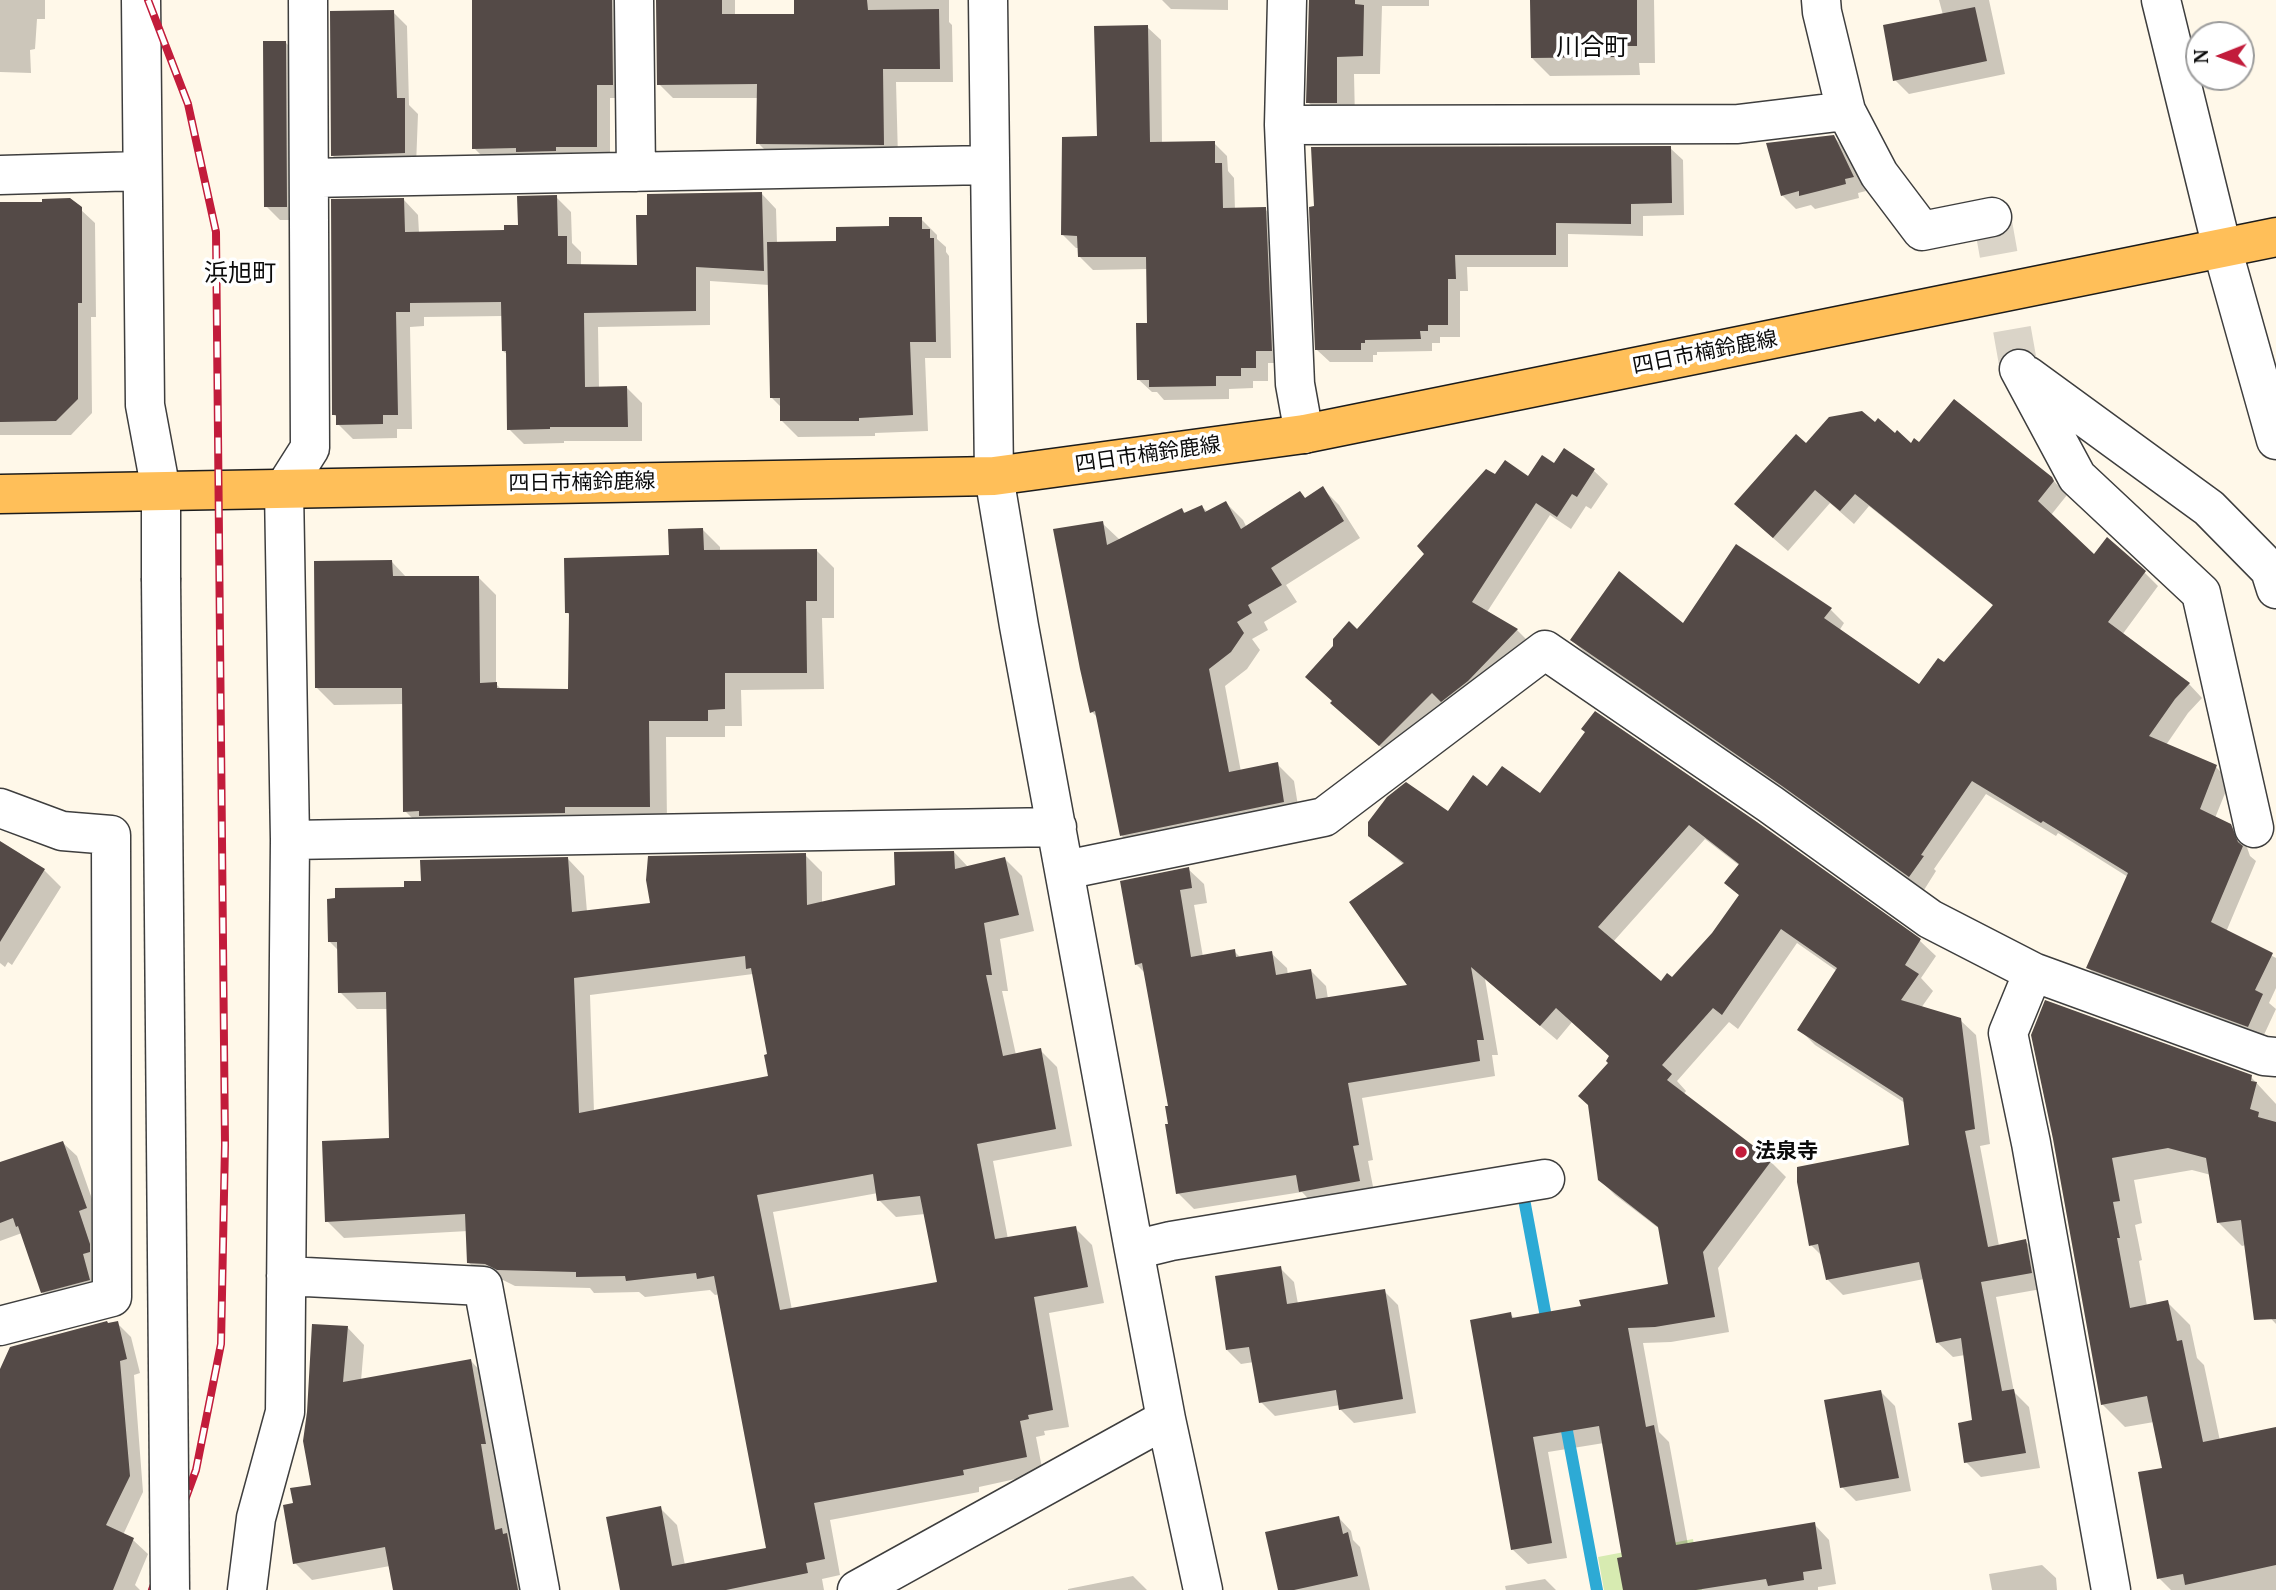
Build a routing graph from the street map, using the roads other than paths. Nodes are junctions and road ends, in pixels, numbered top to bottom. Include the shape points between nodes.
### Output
1 (141, 0) edge
2 (308, 0) edge
3 (634, 0) edge
4 (988, 0) edge
5 (1287, 0) edge
6 (1821, 0) edge
7 (2161, 0) edge
8 (1846, 111) junction
9 (1284, 125) junction
10 (989, 165) junction
11 (141, 171) junction
12 (636, 172) junction
13 (0, 175) edge
14 (309, 178) junction
15 (1992, 217) dead end
16 (2276, 237) edge
17 (2222, 248) junction
18 (1304, 434) junction
19 (2276, 440) edge
20 (994, 476) junction
21 (284, 489) junction
22 (161, 491) junction
23 (0, 494) edge
24 (2276, 589) edge
25 (0, 808) edge
26 (1057, 827) junction
27 (2254, 828) dead end
28 (290, 841) junction
29 (1065, 870) junction
30 (2034, 972) junction
31 (2276, 1057) edge
32 (1545, 1179) dead end
33 (1134, 1250) junction
34 (286, 1276) junction
35 (0, 1326) edge
36 (1166, 1419) junction
37 (170, 1590) edge
38 (247, 1590) edge
39 (540, 1590) edge
40 (857, 1590) edge
41 (1203, 1590) edge
42 (2110, 1590) edge

1 - 11 street
2 - 14 street
3 - 12 street
4 - 10 street
5 - 9 street
6 - 8 street
7 - 17 street
8 - 9 street via 1738,124
8 - 15 street via 1879,174 1922,231
9 - 18 street via 1296,384
10 - 12 street
10 - 20 street
11 - 13 street
11 - 22 street via 145,405
12 - 14 street
14 - 21 street via 310,447
16 - 17 main road, 四日市楠鈴鹿線
17 - 18 main road, 四日市楠鈴鹿線
17 - 19 street
18 - 20 main road, 四日市楠鈴鹿線
20 - 21 main road, 四日市楠鈴鹿線
20 - 26 street
21 - 22 main road, 四日市楠鈴鹿線
21 - 28 street
22 - 23 main road, 四日市楠鈴鹿線
22 - 37 street, bridge
24 - 27 street via 2270,570 2209,508 2019,369 2077,477 2201,593
25 - 35 street via 62,831 111,835 112,1297
26 - 28 street
26 - 29 street
28 - 34 street
29 - 30 street via 1324,817 1545,650 1930,919
29 - 33 street
30 - 31 street
30 - 42 street via 2008,1033
32 - 33 street
33 - 36 street
34 - 38 street via 285,1412 256,1518
34 - 39 street via 483,1286
36 - 40 street
36 - 41 street

